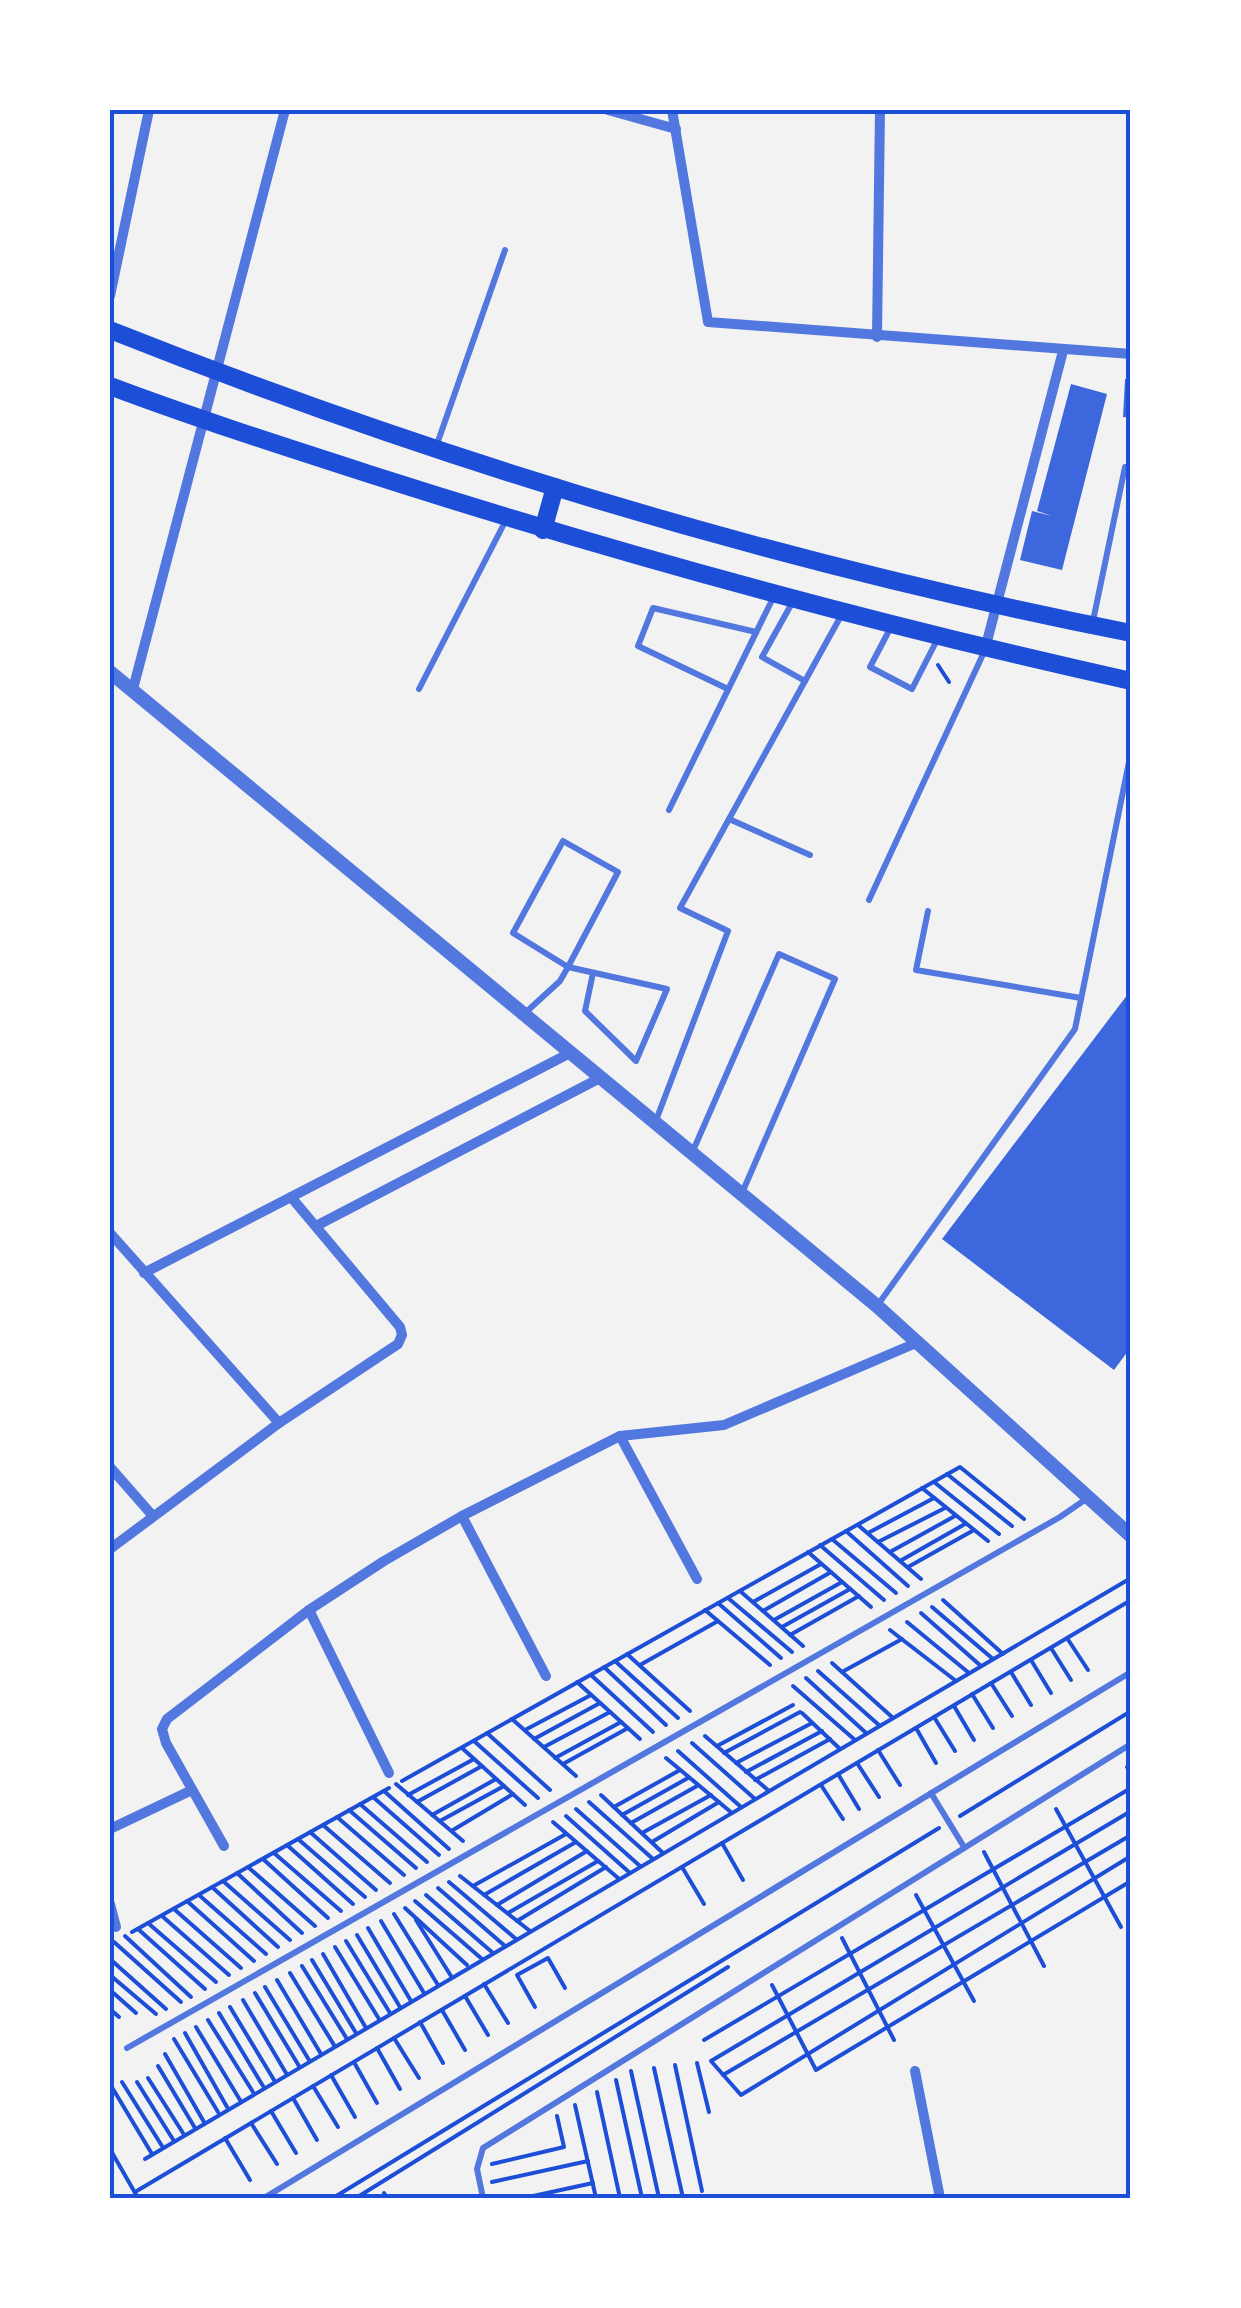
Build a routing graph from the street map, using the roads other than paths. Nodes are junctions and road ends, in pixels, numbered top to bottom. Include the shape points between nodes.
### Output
1 (149, 110) edge
2 (284, 110) edge
3 (608, 110) edge
4 (672, 110) edge
5 (880, 110) edge
6 (676, 128) junction
7 (505, 250) dead end
8 (110, 296) edge
9 (110, 330) edge
10 (877, 337) junction
11 (1063, 350) junction
12 (1131, 354) edge
13 (217, 372) junction
14 (110, 386) edge
15 (203, 421) junction
16 (436, 448) junction
17 (1131, 468) edge
18 (555, 487) junction
19 (507, 518) junction
20 (543, 530) junction
21 (775, 593) junction
22 (795, 598) junction
23 (994, 606) junction
24 (844, 611) junction
25 (892, 624) junction
26 (1092, 625) junction
27 (756, 632) junction
28 (1131, 632) edge
29 (939, 636) junction
30 (985, 649) junction
31 (110, 672) edge
32 (806, 681) junction
33 (1131, 681) edge
34 (419, 689) dead end
35 (728, 689) junction
36 (133, 690) junction
37 (1131, 752) edge
38 (669, 810) dead end
39 (729, 819) junction
40 (810, 855) dead end
41 (869, 900) dead end
42 (928, 911) dead end
43 (568, 967) junction
44 (593, 973) junction
45 (1081, 998) junction
46 (523, 1014) junction
47 (570, 1054) junction
48 (600, 1078) junction
49 (655, 1123) junction
50 (692, 1154) junction
51 (741, 1194) junction
52 (292, 1197) junction
53 (316, 1226) junction
54 (110, 1233) edge
55 (144, 1273) junction
56 (876, 1306) junction
57 (916, 1343) junction
58 (279, 1423) junction
59 (620, 1436) junction
60 (110, 1467) edge
61 (1090, 1497) junction
62 (152, 1515) junction
63 (462, 1516) junction
64 (1131, 1536) edge
65 (110, 1549) edge
66 (697, 1578) dead end
67 (309, 1610) junction
68 (1131, 1672) edge
69 (546, 1676) dead end
70 (1131, 1744) edge
71 (389, 1773) dead end
72 (192, 1790) junction
73 (931, 1793) junction
74 (110, 1828) edge
75 (224, 1846) dead end
76 (964, 1848) junction
77 (110, 1904) edge
78 (121, 1932) road end
79 (127, 2048) dead end
80 (915, 2071) dead end
81 (264, 2198) edge
82 (483, 2198) edge
83 (940, 2198) edge

1 - 8 street
2 - 13 street
3 - 6 street
4 - 6 street
5 - 10 street
6 - 10 street via 708,322
7 - 16 lane
9 - 13 main road
10 - 11 street
11 - 12 street
11 - 23 street
13 - 15 street
13 - 16 main road
14 - 15 main road
15 - 19 main road
15 - 36 street
16 - 18 main road
17 - 26 lane via 1124,466
18 - 20 main road
18 - 23 main road
19 - 20 main road
19 - 34 lane
20 - 21 main road
21 - 22 main road
21 - 27 lane
22 - 24 main road
22 - 32 lane via 762,657
23 - 26 main road
23 - 30 street
24 - 25 main road
24 - 32 lane
25 - 29 main road
25 - 29 lane via 870,668 912,689
26 - 28 main road
27 - 35 lane
27 - 35 lane via 653,608 638,646
29 - 30 main road
30 - 33 main road
30 - 41 lane
31 - 36 street
32 - 39 lane
35 - 38 lane
36 - 46 street
37 - 45 lane
39 - 40 lane
39 - 49 lane via 680,908 728,931
42 - 45 lane via 916,970
43 - 43 lane via 618,872 563,842 513,933
43 - 44 lane
43 - 46 lane
44 - 44 lane via 668,989 636,1062 586,1011
45 - 56 lane via 1075,1030
46 - 47 street
47 - 48 street
47 - 52 street
48 - 49 street
48 - 53 street
49 - 50 street
50 - 51 street
50 - 51 lane via 779,954 835,979
51 - 56 street
52 - 53 street
52 - 55 street
53 - 58 street via 402,1335
54 - 55 street
55 - 58 street
56 - 57 street
57 - 59 street via 724,1425
57 - 61 street
58 - 62 street
59 - 63 street
59 - 66 street
60 - 62 street
61 - 64 street
61 - 79 lane
62 - 65 street
63 - 67 street
63 - 69 street
67 - 71 street
67 - 72 street via 167,1718 166,1743
68 - 73 lane
70 - 76 lane
72 - 74 street
72 - 75 street
73 - 76 lane
73 - 81 lane
76 - 82 lane via 483,2148 477,2169
77 - 78 street
80 - 83 street

